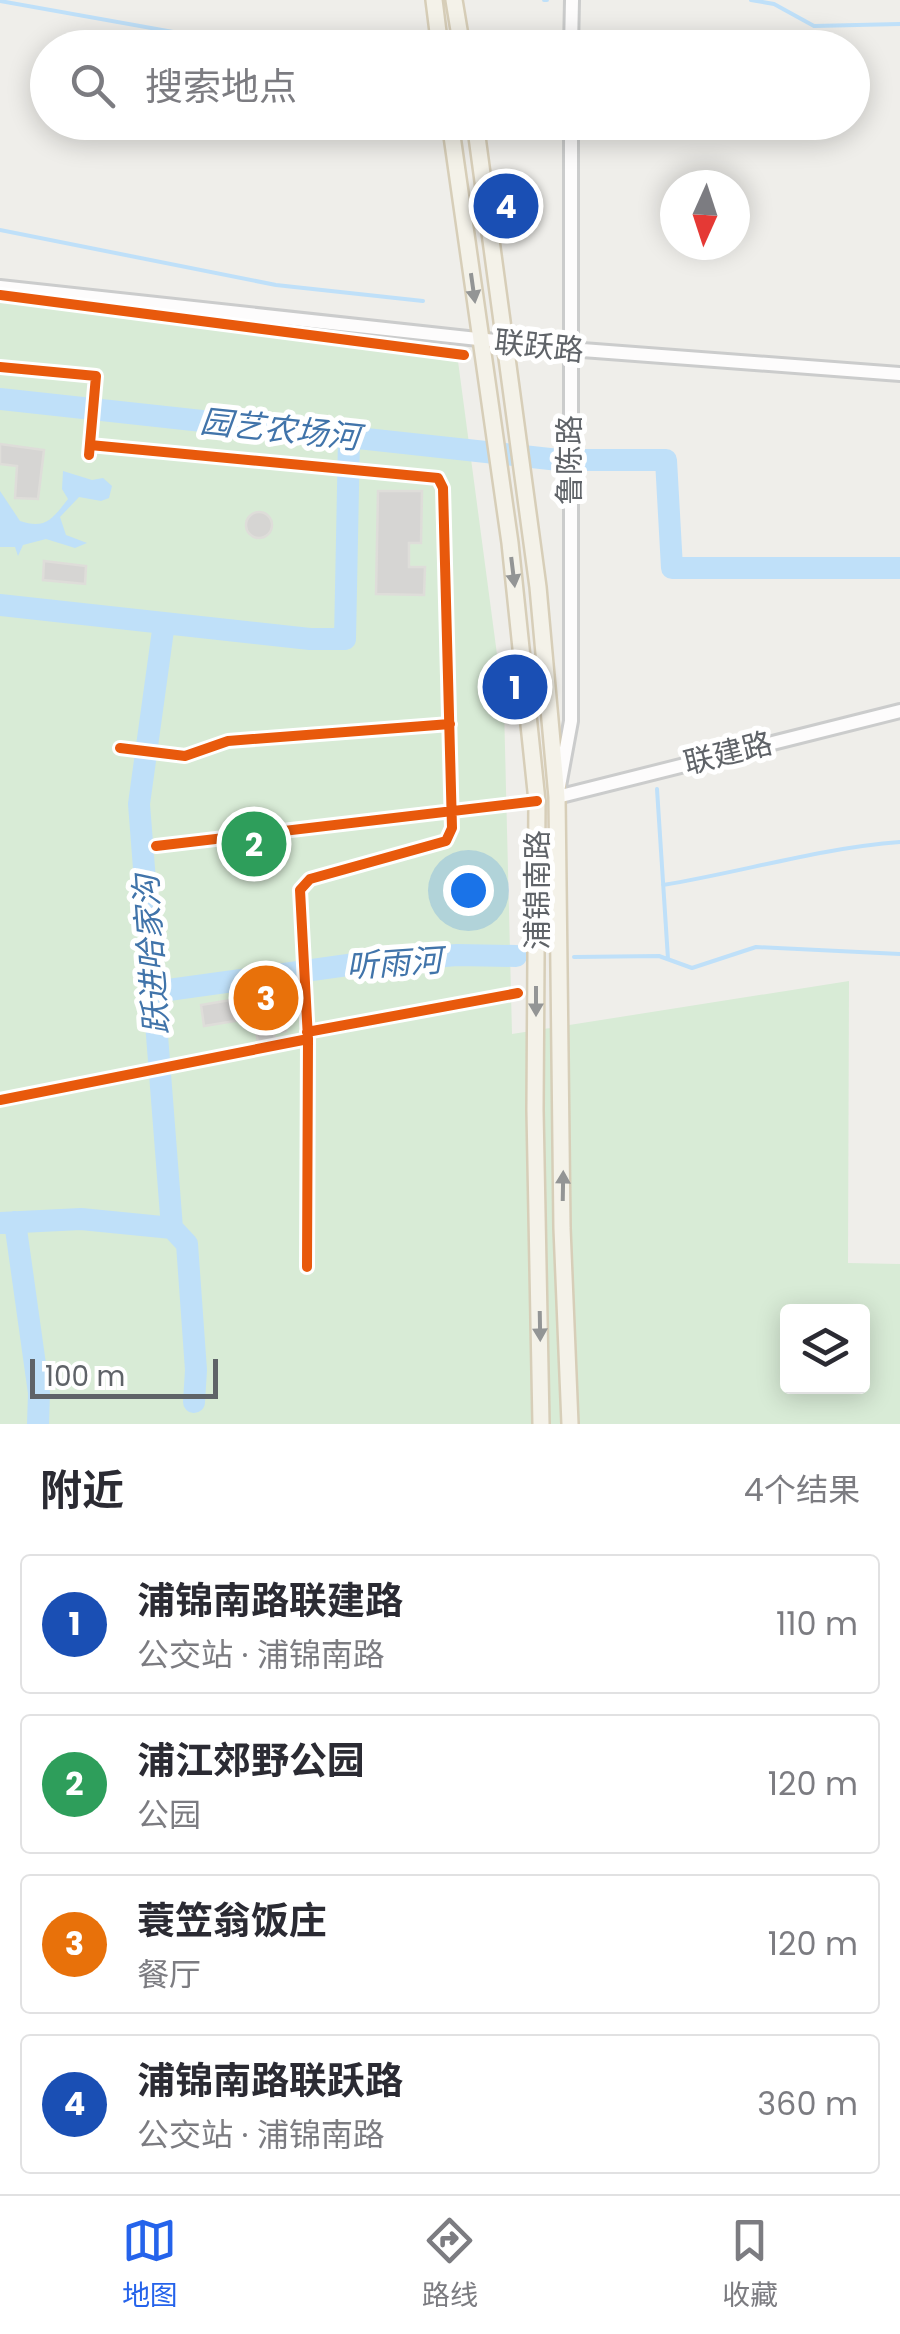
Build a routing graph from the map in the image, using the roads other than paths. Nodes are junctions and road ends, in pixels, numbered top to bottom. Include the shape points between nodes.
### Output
1 (434, 0) edge
2 (454, 0) edge
3 (572, 5) edge
4 (438, 30) edge
5 (459, 30) edge
6 (571, 30) edge
7 (452, 140) edge
8 (478, 140) edge
9 (571, 140) edge
10 (0, 287) edge
11 (480, 340) junction
12 (506, 342) junction
13 (569, 350) junction
14 (900, 374) edge
15 (900, 711) edge
16 (557, 797) junction
17 (569, 1388) junction
18 (542, 1424) edge
19 (570, 1424) edge
20 (584, 1424) edge

1 - 4 main road
2 - 5 main road
3 - 6 street
7 -> 11 main road, 浦锦南路
8 - 12 main road, 浦锦南路
9 - 13 street, 鲁陈路
10 - 11 street, 联跃路
11 - 12 street, 联跃路
11 -> 18 main road, 浦锦南路 via 537,801
12 - 13 street, 联跃路
12 - 16 main road, 浦锦南路
13 - 14 street, 联跃路
13 - 16 street, 鲁陈路 via 572,720
15 - 16 street, 联建路
17 -> 16 main road, 浦锦南路
17 - 19 main road, 浦锦南路
17 - 20 main road

